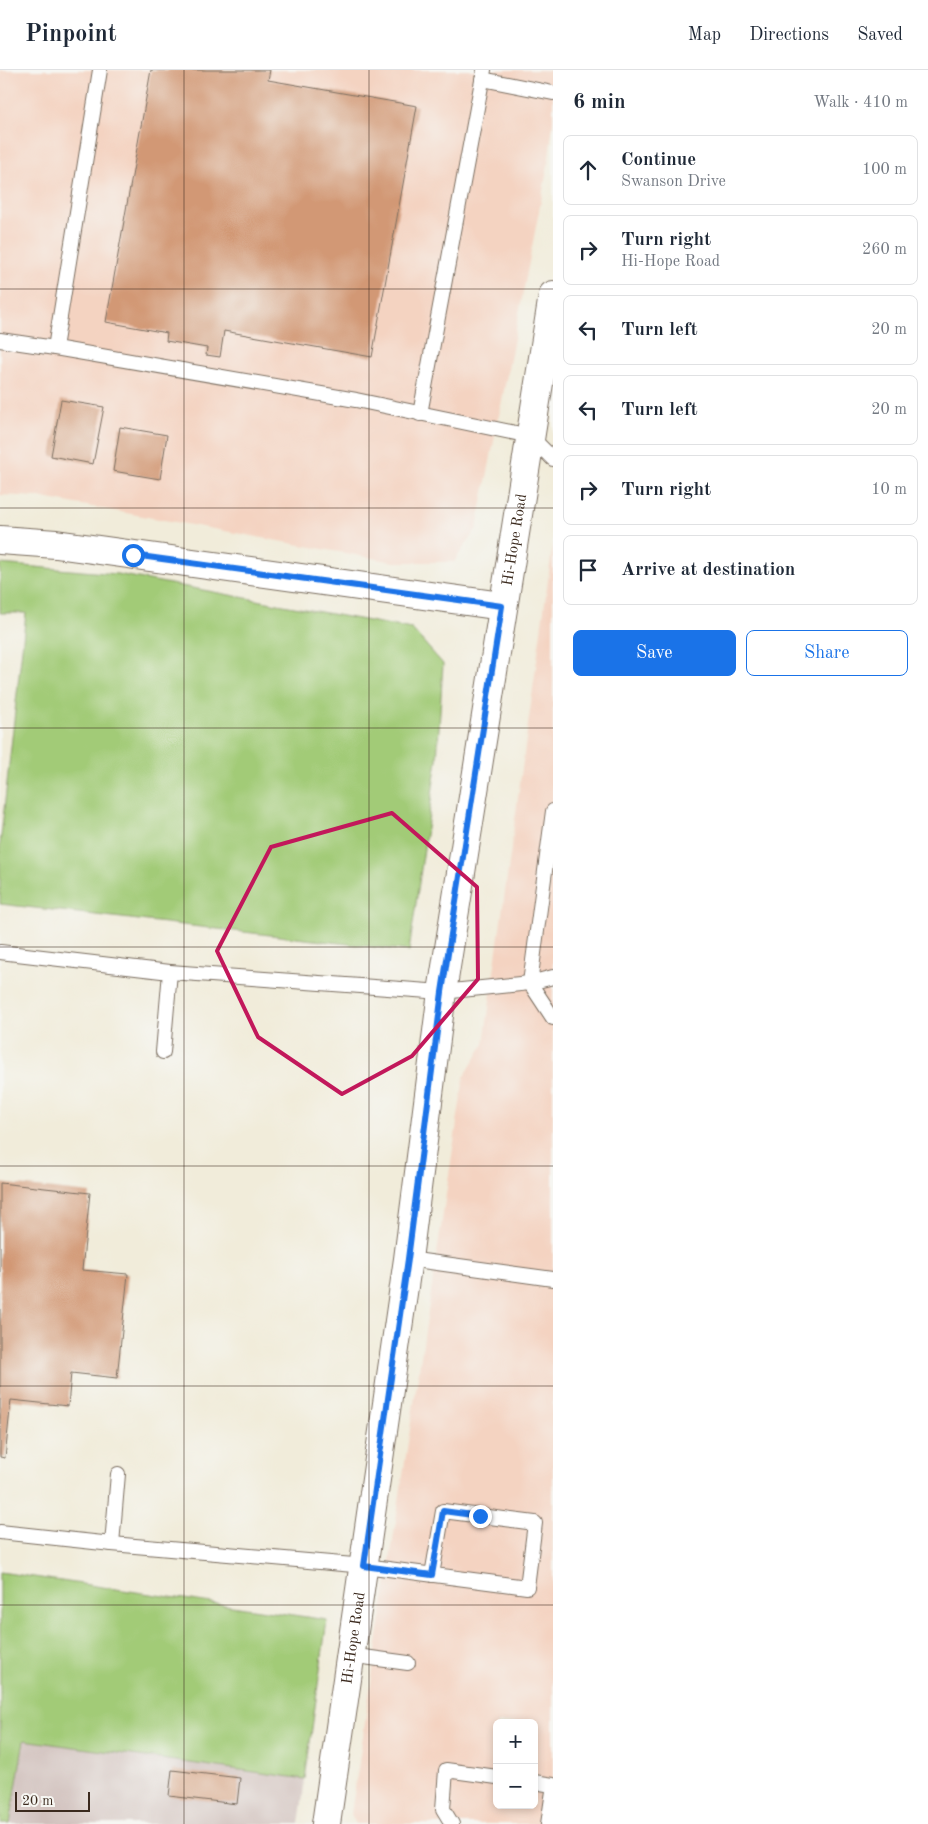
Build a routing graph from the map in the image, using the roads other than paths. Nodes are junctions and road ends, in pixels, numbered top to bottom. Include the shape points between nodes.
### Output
1 (100, 70) edge
2 (483, 75) edge
3 (553, 93) edge
4 (553, 295) edge
5 (0, 340) edge
6 (54, 348) junction
7 (420, 414) junction
8 (530, 436) junction
9 (553, 459) edge
10 (0, 540) edge
11 (502, 606) junction
12 (553, 811) edge
13 (0, 952) edge
14 (170, 972) junction
15 (553, 977) edge
16 (530, 983) junction
17 (442, 992) junction
18 (553, 1018) edge
19 (163, 1052) dead end
20 (408, 1259) junction
21 (553, 1279) edge
22 (118, 1474) dead end
23 (0, 1532) edge
24 (112, 1544) junction
25 (364, 1566) junction
26 (432, 1575) junction
27 (349, 1655) junction
28 (408, 1663) dead end
29 (493, 1776) edge
30 (538, 1783) edge
31 (553, 1785) edge
32 (553, 1791) edge
33 (326, 1824) edge
34 (452, 1824) edge
35 (548, 1824) edge

1 - 6 lane
2 - 3 lane
2 - 7 lane
4 - 8 street, Hi-Hope Road
5 - 6 lane
6 - 7 lane via 347,398
7 - 8 lane
8 - 9 lane
8 - 11 street, Hi-Hope Road
10 - 11 street via 56,544
11 - 17 street, Hi-Hope Road
12 - 16 lane
13 - 14 lane
14 - 17 lane
14 - 19 lane
15 - 16 lane
16 - 17 lane
16 - 18 lane
17 - 20 street, Hi-Hope Road
20 - 21 lane
20 - 25 street, Hi-Hope Road
22 - 24 lane
23 - 24 lane
24 - 25 lane
25 - 26 lane
25 - 27 street, Hi-Hope Road
26 - 26 lane via 527,1587 535,1523 443,1511
27 - 28 lane
27 - 33 street, Hi-Hope Road
29 - 34 lane via 446,1770 443,1809
30 - 31 lane
32 - 35 lane

